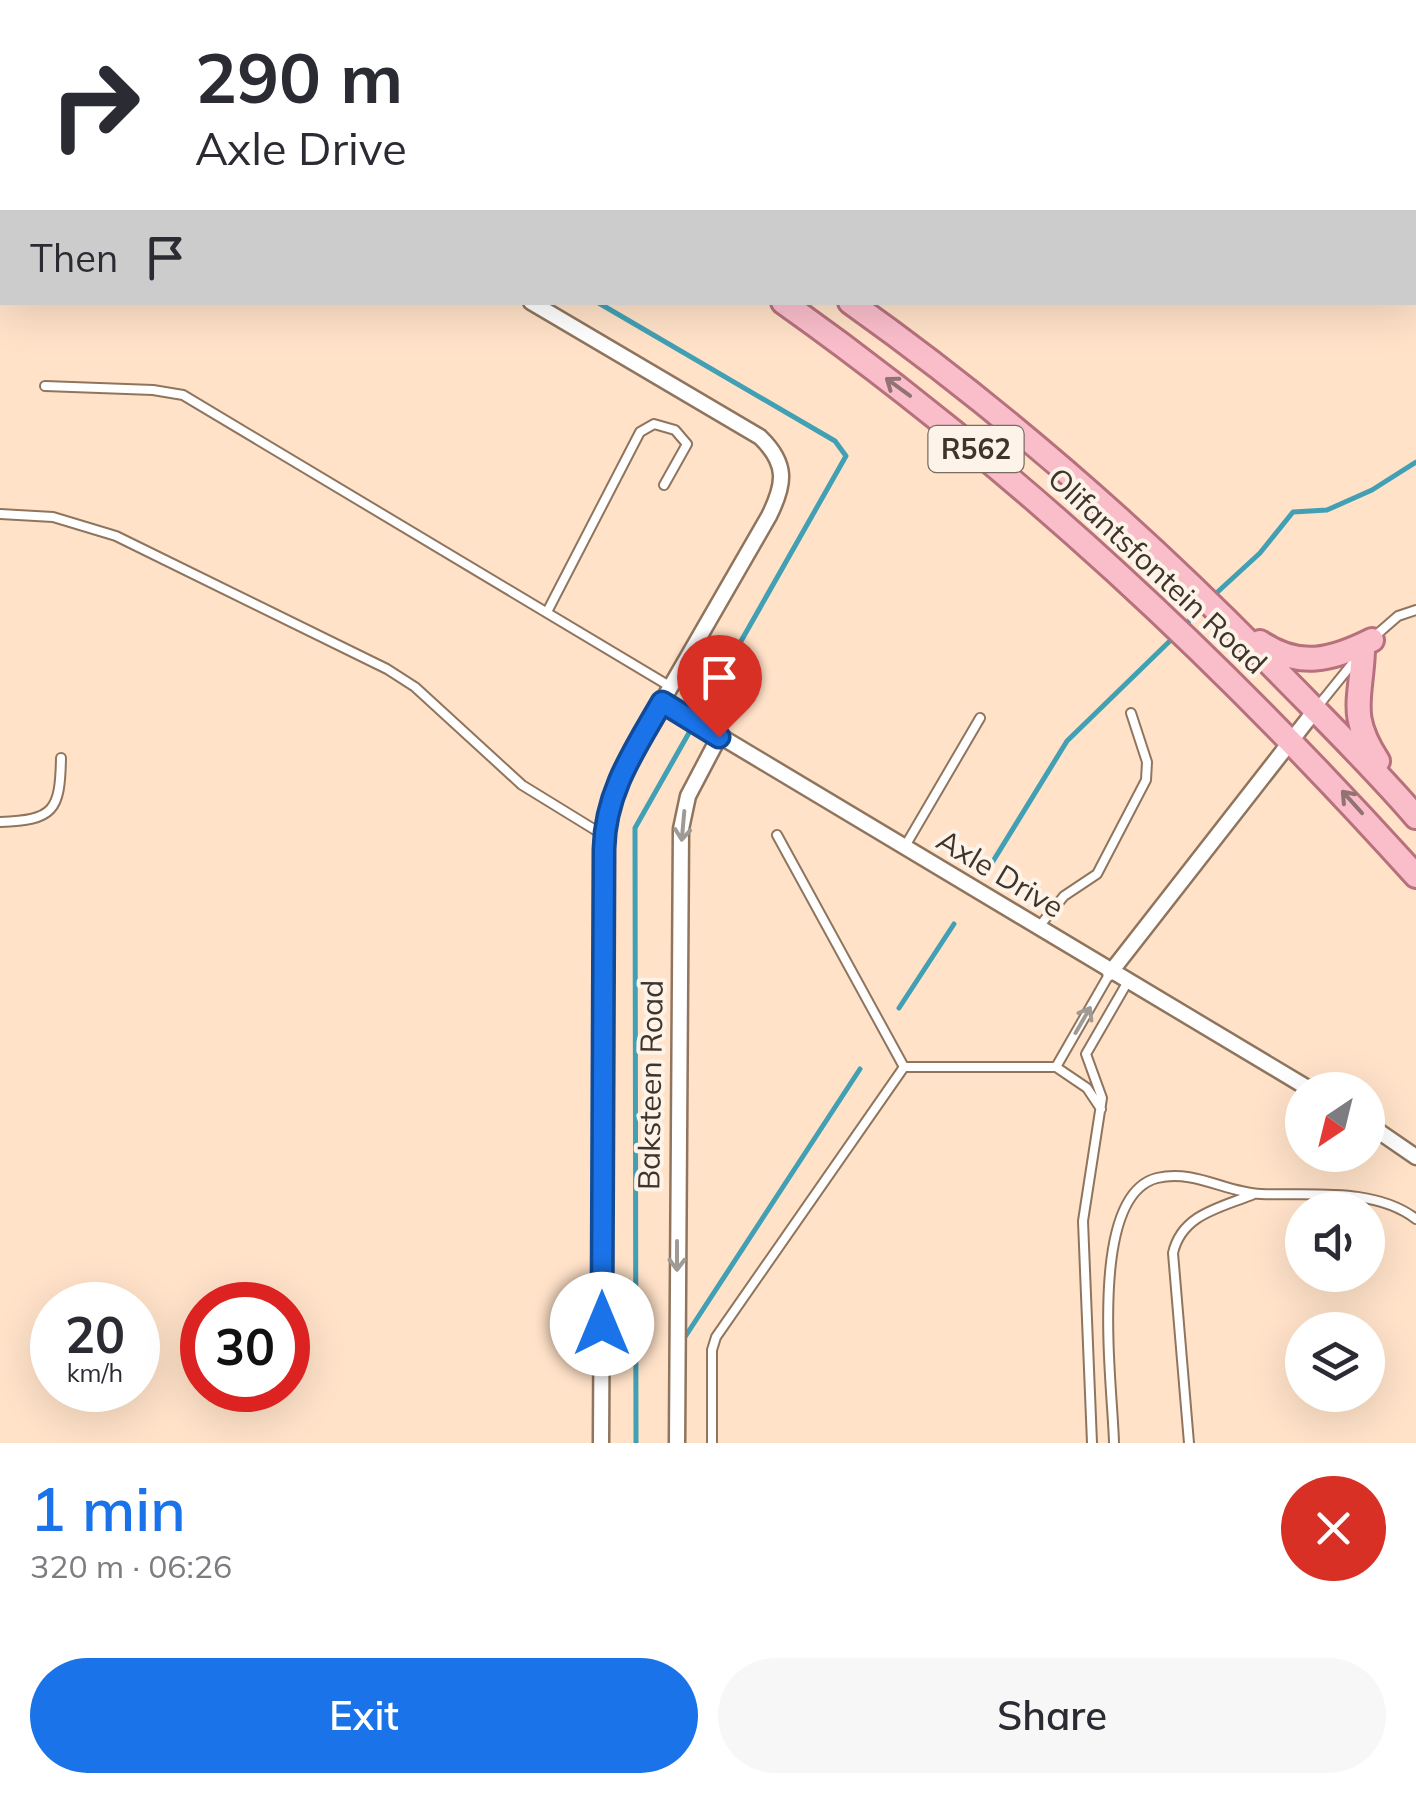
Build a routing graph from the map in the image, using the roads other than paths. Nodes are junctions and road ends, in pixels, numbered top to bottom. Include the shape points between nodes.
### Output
1 (536, 305) edge
2 (788, 305) edge
3 (854, 305) edge
4 (45, 386) dead end
5 (664, 485) dead end
6 (0, 514) edge
7 (1416, 610) edge
8 (547, 612) junction
9 (1225, 616) junction
10 (1367, 645) junction
11 (670, 687) junction
12 (662, 702) junction
13 (1316, 708) junction
14 (1131, 713) dead end
15 (980, 718) dead end
16 (719, 737) junction
17 (1293, 742) junction
18 (61, 758) dead end
19 (1414, 814) edge
20 (0, 822) edge
21 (777, 835) dead end
22 (604, 836) junction
23 (904, 848) junction
24 (1416, 876) edge
25 (1038, 929) junction
26 (1110, 973) junction
27 (1127, 983) junction
28 (904, 1067) junction
29 (1056, 1068) junction
30 (1285, 1075) edge
31 (1101, 1110) junction
32 (1385, 1136) edge
33 (1416, 1157) edge
34 (1254, 1194) junction
35 (1416, 1220) edge
36 (602, 1443) edge
37 (677, 1443) edge
38 (712, 1443) edge
39 (1092, 1443) edge
40 (1114, 1443) edge
41 (1189, 1443) edge

1 - 11 street via 760,437 780,461 782,490
17 -> 2 main road, Olifantsfontein Road / R562 via 1054,513
3 - 9 main road, Olifantsfontein Road / R562 via 939,366
4 - 8 lane via 183,395
5 - 8 lane via 686,444 675,430 654,424 640,432
6 - 22 lane via 53,517 116,536 387,669 416,686 522,786
7 - 10 lane via 1398,616
8 - 11 lane
9 - 10 main road via 1302,661
9 - 13 main road, Olifantsfontein Road / R562
10 - 13 lane
10 - 19 main road via 1358,725
11 - 12 street
12 - 16 street, Axle Drive
12 - 22 street via 613,790
13 - 17 street
13 - 19 main road, Olifantsfontein Road / R562
14 - 25 lane via 1146,780 1098,874 1064,896
15 - 23 lane
16 - 23 street, Axle Drive
16 -> 37 street, Baksteen Road via 688,796 682,829
24 -> 17 main road, Olifantsfontein Road / R562
17 - 26 street
18 - 20 lane via 56,805 38,819
21 - 28 lane
22 - 36 street
23 - 25 street, Axle Drive
25 - 26 street, Axle Drive
26 - 27 street, Axle Drive
29 -> 26 lane
27 - 30 street, Axle Drive
27 - 31 lane via 1086,1054
28 - 29 lane
28 - 38 lane via 716,1337
29 - 31 lane via 1088,1088
31 - 39 lane via 1084,1221
32 - 33 street
34 - 35 lane via 1363,1198
34 - 40 lane via 1201,1178 1156,1178 1132,1198 1120,1220 1109,1278
34 - 41 lane via 1177,1232 1173,1253

